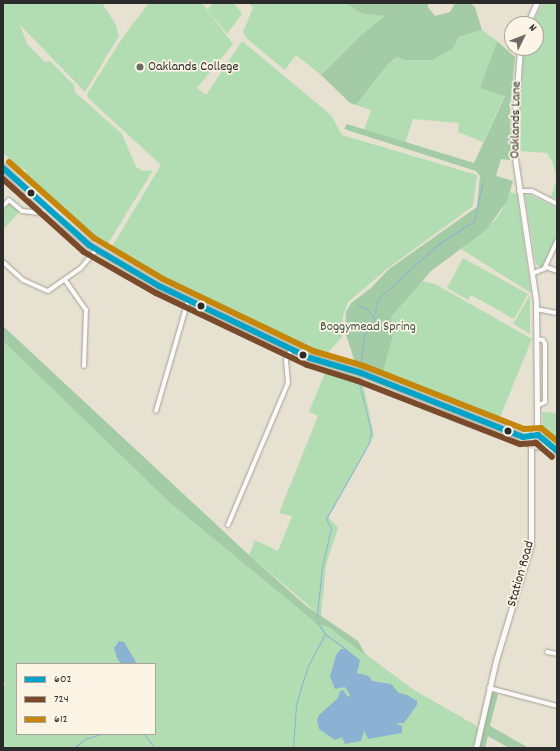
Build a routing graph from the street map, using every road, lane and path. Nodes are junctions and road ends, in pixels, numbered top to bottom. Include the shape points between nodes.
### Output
1 (537, 3) edge
2 (531, 16) edge
3 (519, 56) edge
4 (4, 172) edge
5 (519, 191) junction
6 (557, 204) edge
7 (3, 206) edge
8 (42, 213) junction
9 (557, 241) edge
10 (96, 250) junction
11 (3, 262) edge
12 (546, 267) junction
13 (557, 271) edge
14 (533, 273) junction
15 (65, 280) junction
16 (188, 300) junction
17 (536, 309) junction
18 (557, 313) edge
19 (536, 339) junction
20 (291, 350) junction
21 (84, 366) dead end
22 (537, 406) junction
23 (156, 412) dead end
24 (523, 437) junction
25 (536, 437) junction
26 (534, 445) junction
27 (555, 450) edge
28 (228, 525) dead end
29 (547, 652) dead end
30 (557, 654) edge
31 (489, 688) junction
32 (557, 706) edge
33 (476, 748) edge

1 - 2 street
3 - 5 street, Oaklands Lane via 513,145
4 - 8 main road
5 - 6 street via 532,190
5 - 14 street, Oaklands Lane
7 - 8 street via 9,200 22,211
8 - 10 main road
9 - 12 street
10 - 15 street via 84,265
10 - 16 main road via 137,275
11 - 15 street via 23,280 46,290 52,290
12 - 13 street
12 - 14 street via 542,272
14 - 17 street, Oaklands Lane
15 - 21 street via 86,310
16 - 20 main road
16 - 23 street
17 - 18 street
17 - 19 street, Oaklands Lane
19 - 22 street, Oaklands Lane
19 - 22 street, Oaklands Lane via 543,340 545,344 545,402
20 - 24 main road via 318,361 361,373
20 - 28 street via 286,360 288,383
22 - 25 street, Oaklands Lane
24 - 25 main road
24 - 26 main road
25 - 26 main road
25 - 26 main road
25 - 27 main road
26 - 27 main road
26 - 31 street, Station Road via 531,544
29 - 30 street
31 - 32 street
31 - 33 street, Station Road

